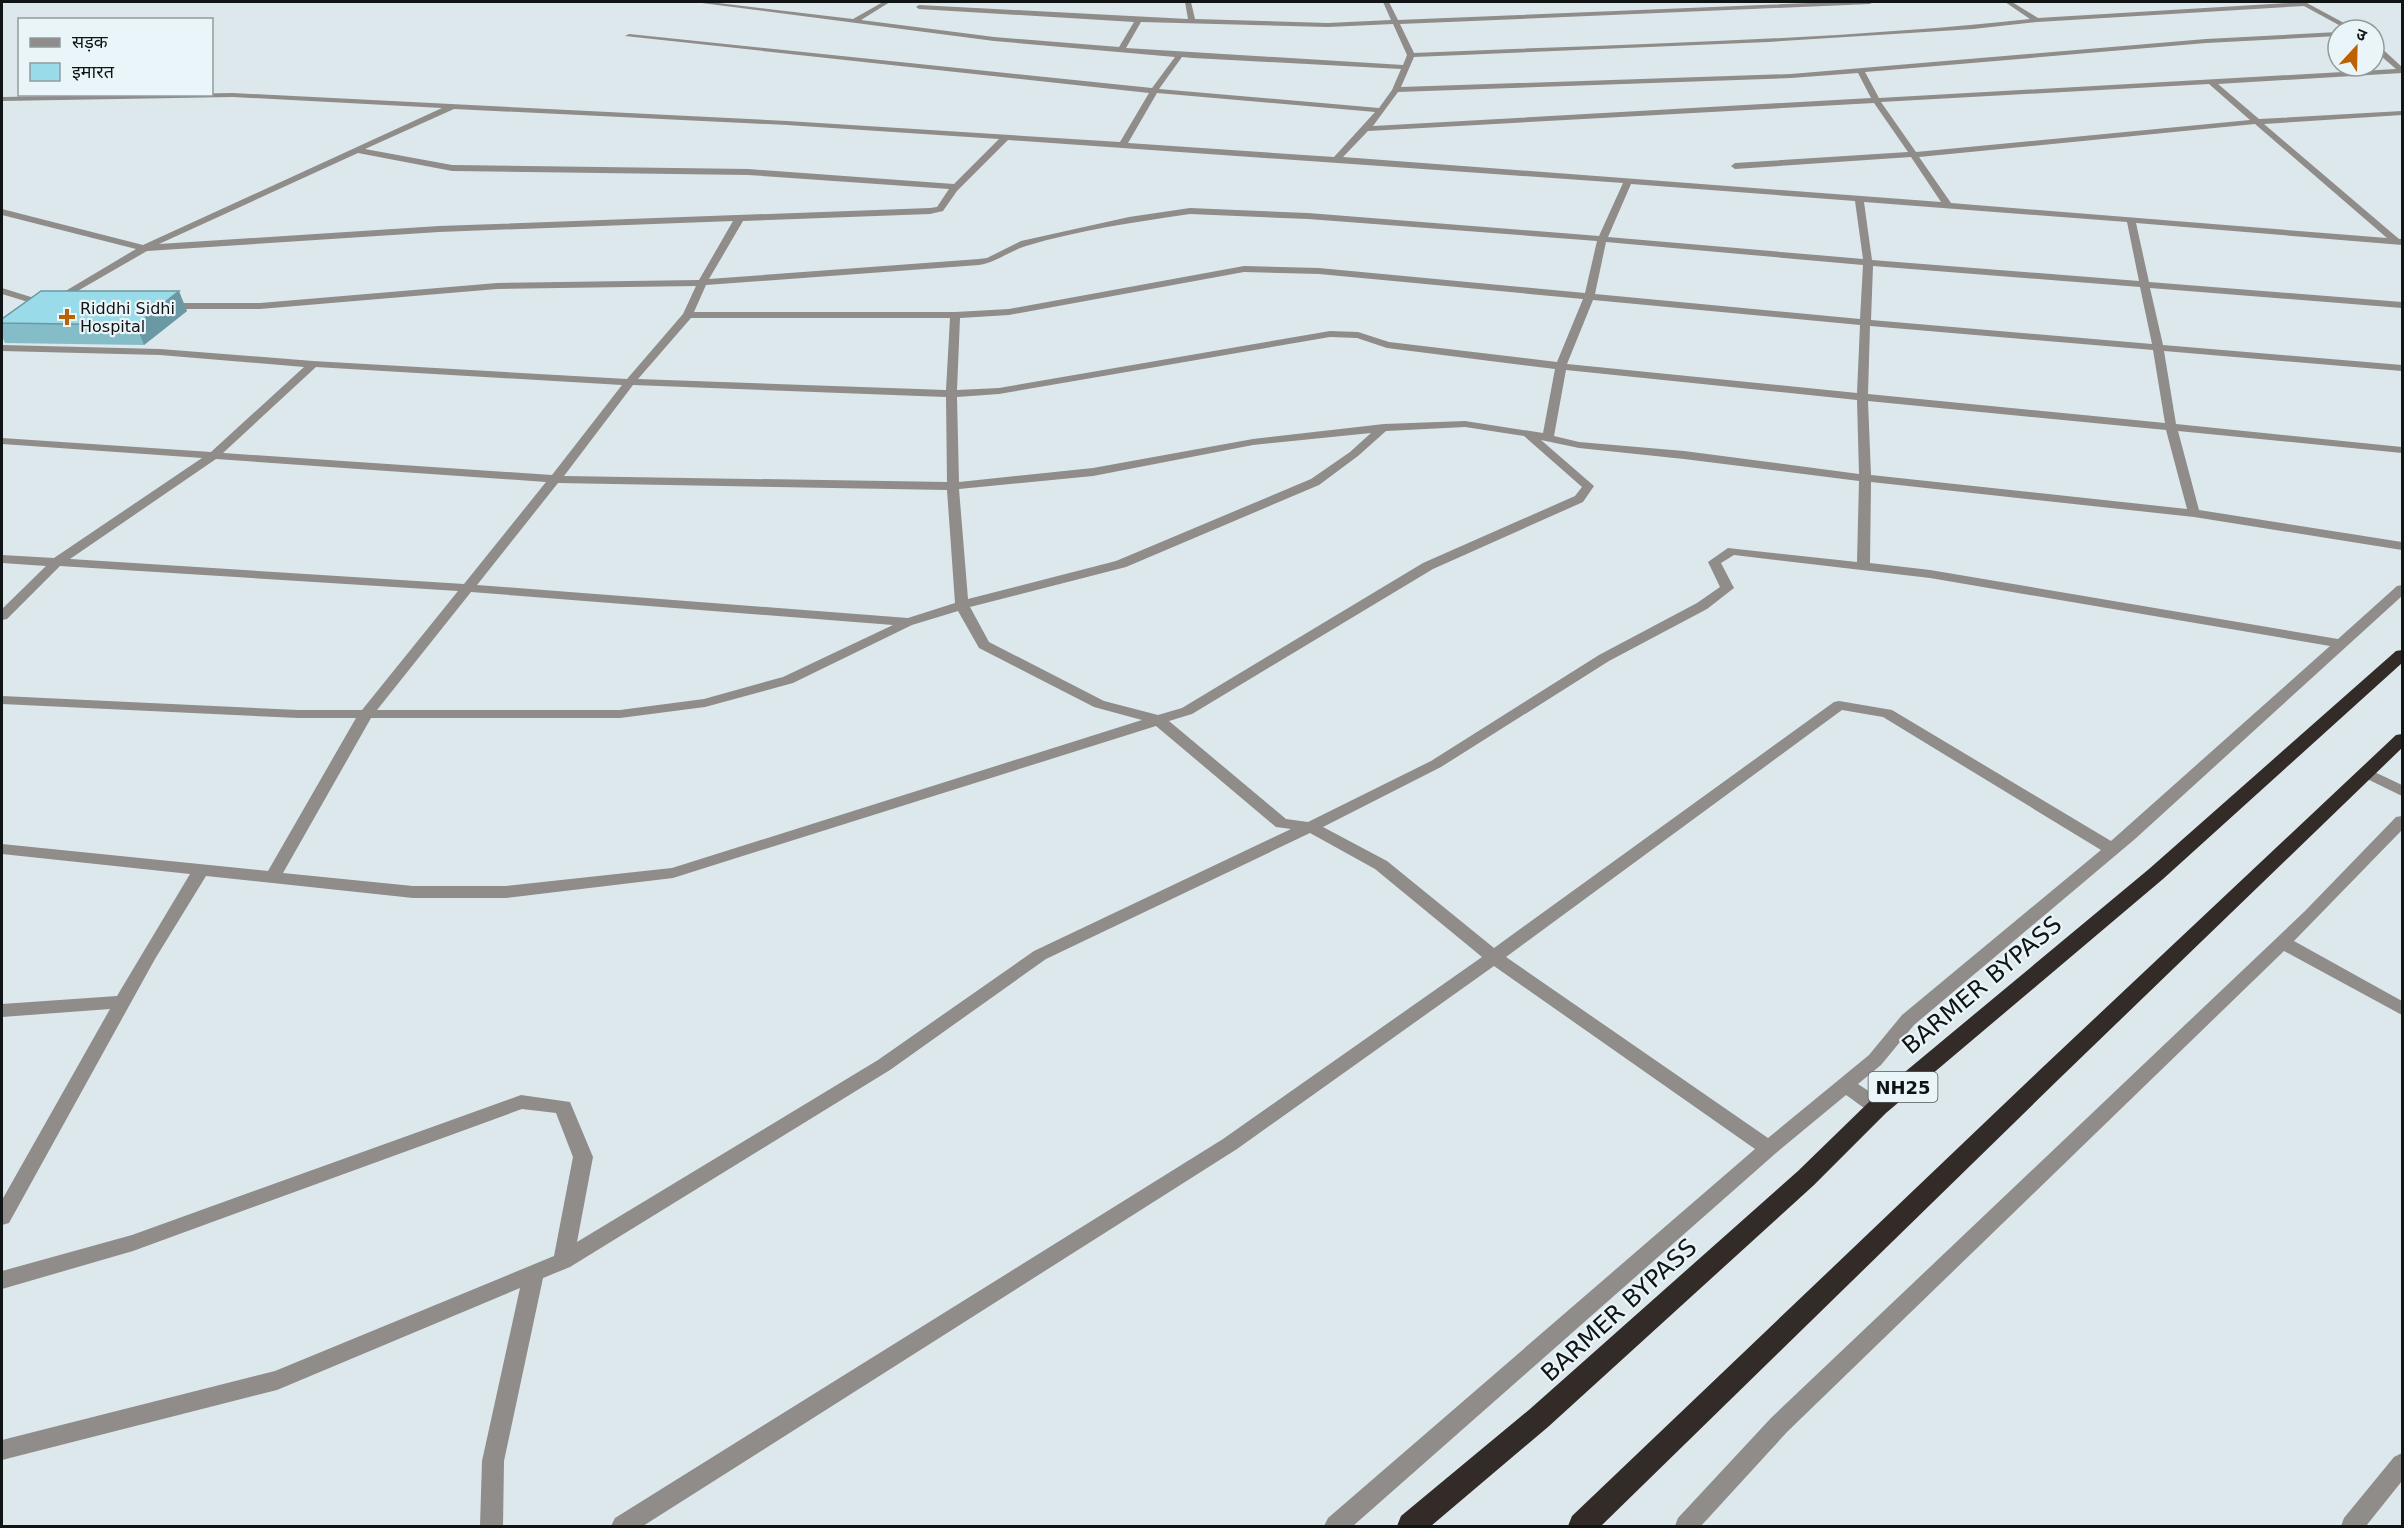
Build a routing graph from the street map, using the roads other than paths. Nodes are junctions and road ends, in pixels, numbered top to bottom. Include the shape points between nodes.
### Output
1 (697, 2) edge
2 (887, 2) edge
3 (1188, 2) edge
4 (1386, 2) edge
5 (1620, 2) edge
6 (1870, 2) edge
7 (2008, 2) edge
8 (2303, 2) edge
9 (919, 7) dead end
10 (1633, 11) junction
11 (2332, 18) edge
12 (1139, 20) junction
13 (2037, 20) junction
14 (853, 21) junction
15 (1192, 22) junction
16 (1396, 23) junction
17 (2326, 35) edge
18 (629, 36) dead end
19 (1121, 50) junction
20 (1180, 55) junction
21 (1411, 55) junction
22 (2386, 56) edge
23 (1406, 67) junction
24 (1860, 70) junction
25 (2403, 70) edge
26 (2211, 82) junction
27 (1396, 90) junction
28 (1154, 91) junction
29 (213, 95) edge
30 (175, 96) edge
31 (2, 99) edge
32 (1877, 102) junction
33 (455, 105) junction
34 (1380, 111) junction
35 (2403, 113) edge
36 (2257, 122) junction
37 (1365, 129) junction
38 (1006, 137) junction
39 (1123, 145) junction
40 (355, 150) junction
41 (1914, 154) junction
42 (1335, 159) junction
43 (1735, 166) dead end
44 (1628, 181) junction
45 (957, 186) junction
46 (1859, 199) junction
47 (1948, 205) junction
48 (2, 212) edge
49 (740, 217) junction
50 (2131, 219) junction
51 (1602, 240) junction
52 (2400, 242) edge
53 (143, 249) junction
54 (1868, 262) junction
55 (702, 283) junction
56 (2145, 284) junction
57 (2, 291) edge
58 (1589, 297) junction
59 (47, 304) junction
60 (71, 305) edge
61 (2403, 305) edge
62 (154, 306) edge
63 (38, 311) edge
64 (688, 315) junction
65 (956, 315) junction
66 (1864, 322) junction
67 (2158, 347) junction
68 (2, 348) edge
69 (314, 364) junction
70 (1561, 366) junction
71 (2403, 368) edge
72 (630, 382) junction
73 (951, 394) junction
74 (1862, 396) junction
75 (2171, 426) junction
76 (1384, 428) junction
77 (1527, 433) junction
78 (1548, 438) junction
79 (2, 441) edge
80 (2403, 450) edge
81 (212, 457) junction
82 (1865, 477) junction
83 (555, 479) junction
84 (953, 486) junction
85 (2194, 513) junction
86 (2403, 546) edge
87 (2, 559) edge
88 (56, 563) junction
89 (1863, 567) junction
90 (466, 588) junction
91 (2403, 589) edge
92 (962, 605) junction
93 (2, 616) edge
94 (909, 622) junction
95 (2341, 644) junction
96 (2403, 655) edge
97 (2, 700) edge
98 (366, 714) junction
99 (1158, 720) junction
100 (2403, 739) edge
101 (2366, 773) junction
102 (2403, 791) edge
103 (2403, 820) edge
104 (1310, 827) junction
105 (2, 849) edge
106 (2112, 849) junction
107 (201, 870) junction
108 (273, 877) junction
109 (2282, 942) junction
110 (1494, 957) junction
111 (123, 1002) junction
112 (2403, 1009) edge
113 (2, 1010) edge
114 (1845, 1085) junction
115 (1878, 1107) junction
116 (1769, 1148) junction
117 (2, 1217) edge
118 (563, 1261) junction
119 (534, 1273) junction
120 (2, 1280) edge
121 (2, 1450) edge
122 (2403, 1464) edge
123 (492, 1527) edge
124 (623, 1527) edge
125 (1336, 1527) edge
126 (1411, 1527) edge
127 (1582, 1527) edge
128 (1686, 1527) edge
129 (2352, 1527) edge

1 - 14 street
2 - 14 street
3 - 15 street
4 - 16 street
5 - 10 street
6 - 10 street
7 - 13 street
8 - 11 street
8 - 13 street
9 - 12 street
10 - 16 street
12 - 15 street
12 - 19 street
13 - 21 street via 1768,40
14 - 19 street
15 - 16 street
16 - 21 street
17 - 24 street
18 - 28 street
19 - 20 street
20 - 23 street
20 - 28 street
21 - 23 street
22 - 25 street
23 - 27 street
24 - 27 street via 1791,76
24 - 32 street
25 - 26 street
26 - 32 street
26 - 36 street
27 - 34 street
28 - 34 street
28 - 39 street
29 - 33 street
30 - 31 street
32 - 37 street
32 - 41 street
33 - 38 street
33 - 40 street
34 - 37 street
35 - 36 street
36 - 41 street
36 - 52 street
37 - 42 street
38 - 39 street
38 - 45 street
39 - 42 street
40 - 45 street via 452,168 748,172
40 - 53 street
41 - 43 street
41 - 47 street
42 - 44 street
44 - 46 street
44 - 51 street
45 - 49 street via 940,209 930,211
46 - 47 street
46 - 54 street
47 - 50 street
48 - 53 street
49 - 53 street via 439,229
49 - 55 street
50 - 52 street
50 - 56 street
51 - 54 street
51 - 55 street via 1308,216 1179,211 1022,244 990,260
51 - 58 street
53 - 59 street
54 - 56 street
54 - 66 street
55 - 62 street via 497,286 260,306
55 - 64 street
56 - 61 street
56 - 67 street
57 - 59 street
58 - 65 street via 1319,271 1244,269 1009,312
58 - 66 street
58 - 70 street
59 - 60 street
59 - 63 street
64 - 65 street
64 - 72 street
65 - 73 street
66 - 67 street
66 - 74 street
67 - 71 street
67 - 75 street
68 - 69 street via 160,351
69 - 72 street
69 - 81 street
70 - 73 street via 1387,345 1358,336 1330,334 999,391
70 - 74 street
70 - 78 street
72 - 73 street
72 - 83 street
73 - 84 street
74 - 75 street
74 - 82 street
75 - 80 street
75 - 85 street
76 - 77 street via 1465,424
76 - 84 street via 1253,442 1093,472
76 - 92 street via 1316,482 1121,564
77 - 78 street
77 - 99 street via 1588,486 1579,499 1428,566 1187,711
78 - 82 street via 1579,445
79 - 81 street
81 - 83 street
81 - 88 street
82 - 85 street
82 - 89 street
83 - 84 street
83 - 90 street
84 - 92 street
85 - 86 street
87 - 88 street
88 - 90 street
88 - 93 street
89 - 95 street via 1930,574
89 - 104 street via 1732,551 1714,562 1726,588 1702,606 1604,658 1436,764
90 - 94 street
90 - 98 street
91 - 95 street
92 - 94 street
92 - 99 street via 984,645 1099,704
94 - 98 street via 788,680 705,704 620,714
95 - 106 street
96 - 115 highway, BARMER BYPASS / NH25 via 2165,867
97 - 98 street
98 - 108 street
99 - 104 street via 1282,823
99 - 108 street via 673,873 506,892 412,892
100 - 101 highway
101 - 102 street
101 - 127 highway
103 - 109 street
104 - 110 street via 1381,865
104 - 118 street via 1040,955 884,1065
105 - 107 street
106 - 110 street via 1887,713 1839,705
106 - 114 street via 1908,1020 1875,1060
107 - 108 street
107 - 111 street
109 - 112 street
109 - 128 street via 1779,1425
110 - 116 street
110 - 124 street via 1230,1144
111 - 113 street
111 - 117 street
114 - 115 street
114 - 116 street
115 - 126 highway, BARMER BYPASS / NH25 via 1806,1178 1539,1418
116 - 125 street
118 - 119 street
118 - 120 street via 583,1157 563,1107 521,1102 133,1243
119 - 121 street via 277,1380
119 - 123 street via 493,1461
122 - 129 street

